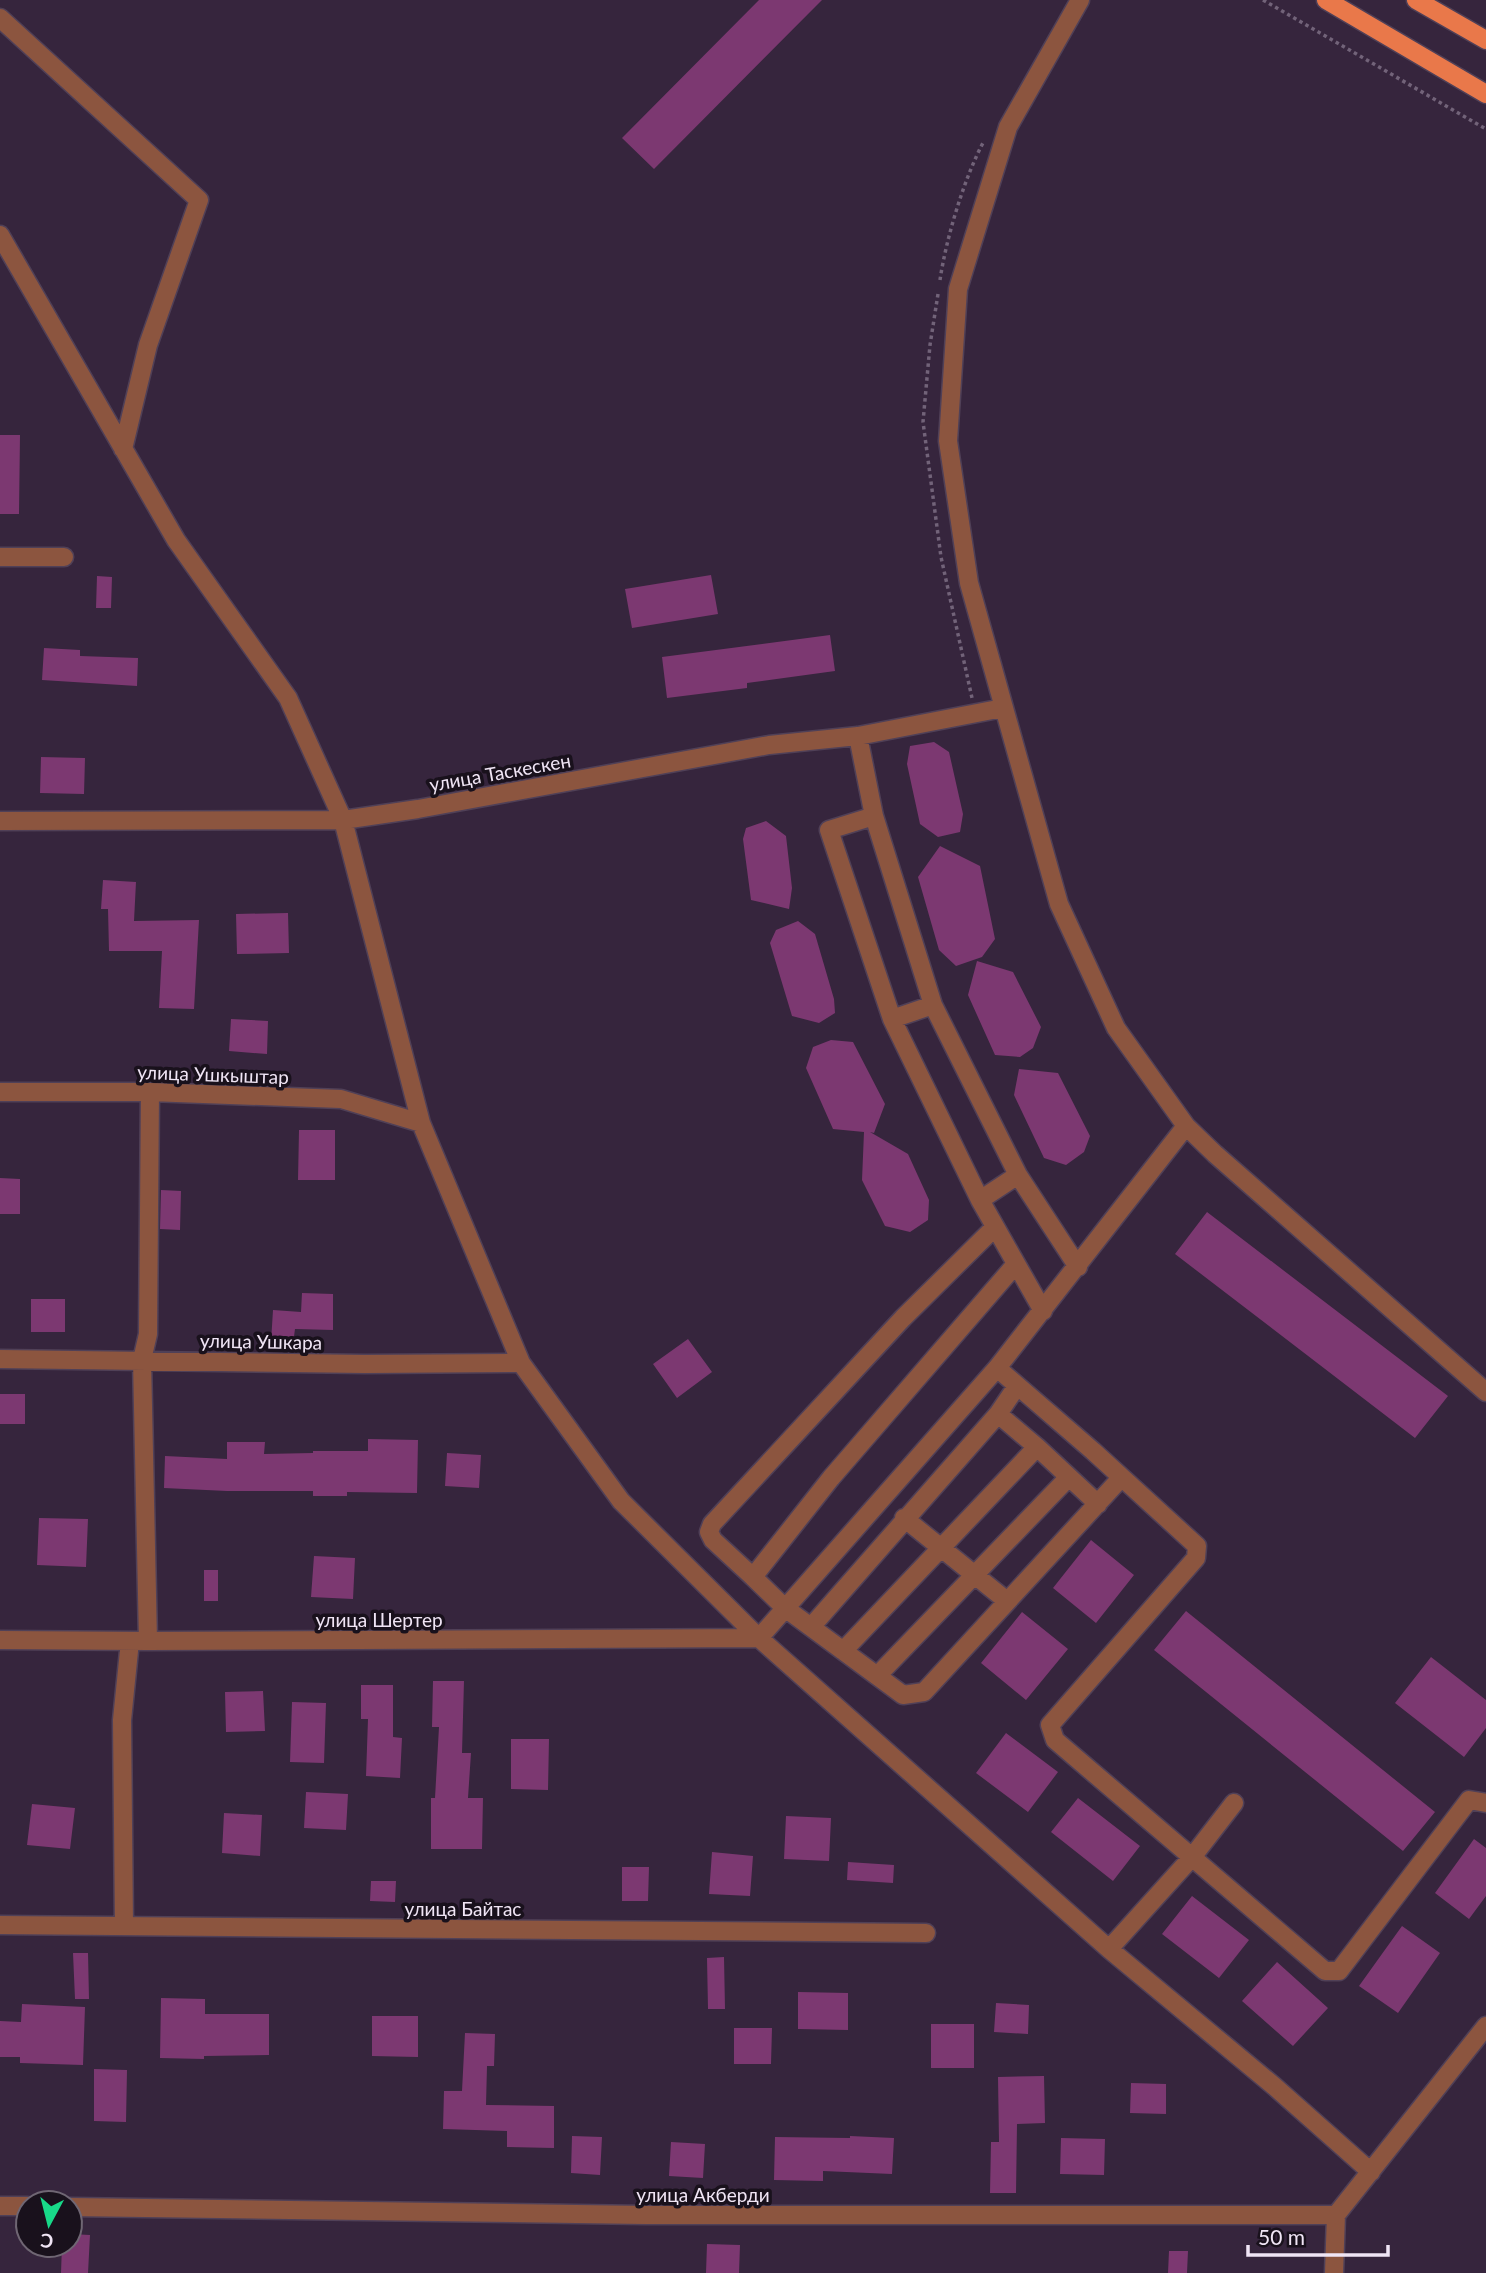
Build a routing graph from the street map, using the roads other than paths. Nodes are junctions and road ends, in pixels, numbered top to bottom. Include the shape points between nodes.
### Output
1 (1080, 0) edge
2 (1326, 0) edge
3 (1416, 0) edge
4 (1435, 5) edge
5 (0, 18) edge
6 (1486, 40) edge
7 (1486, 94) edge
8 (0, 235) edge
9 (123, 449) junction
10 (0, 557) edge
11 (64, 557) dead end
12 (1003, 708) junction
13 (858, 736) junction
14 (874, 816) junction
15 (343, 820) junction
16 (0, 821) edge
17 (933, 1005) junction
18 (892, 1018) junction
19 (0, 1092) edge
20 (149, 1092) junction
21 (421, 1123) junction
22 (1186, 1126) junction
23 (1017, 1175) junction
24 (980, 1200) junction
25 (995, 1227) junction
26 (1016, 1264) junction
27 (1078, 1267) junction
28 (1043, 1311) junction
29 (0, 1359) edge
30 (142, 1360) junction
31 (521, 1363) junction
32 (998, 1368) junction
33 (1017, 1386) junction
34 (1486, 1392) edge
35 (998, 1414) junction
36 (1037, 1447) junction
37 (1069, 1477) junction
38 (1121, 1478) junction
39 (1098, 1504) junction
40 (904, 1518) junction
41 (941, 1547) junction
42 (973, 1575) junction
43 (753, 1577) junction
44 (1007, 1601) junction
45 (785, 1608) junction
46 (811, 1627) junction
47 (759, 1639) junction
48 (0, 1640) edge
49 (139, 1641) junction
50 (843, 1651) junction
51 (877, 1676) junction
52 (1234, 1803) dead end
53 (1486, 1803) edge
54 (1193, 1856) junction
55 (0, 1924) edge
56 (124, 1926) junction
57 (926, 1933) dead end
58 (1110, 1949) junction
59 (1486, 2025) edge
60 (1371, 2172) junction
61 (84, 2207) edge
62 (1336, 2215) junction
63 (1334, 2273) edge

1 - 12 street via 1008,127 958,289 948,441 969,583
2 - 7 main road
3 - 4 main road
4 - 6 main road
5 - 9 street via 199,200 148,345
8 - 9 street
9 - 15 street via 176,540 288,698
10 - 11 street
12 - 13 street, улица Таскескен
12 - 22 street via 1059,904 1116,1028
13 - 14 street
13 - 15 street, улица Таскескен via 769,745
14 - 17 street
14 - 18 street via 829,830
15 - 16 street, улица Таскескен
15 - 21 street
17 - 18 street
17 - 23 street
18 - 24 street
19 - 20 street, улица Ушкыштар
20 - 21 street, улица Ушкыштар via 341,1099
20 - 30 street via 148,1334
21 - 31 street
22 - 27 street
22 - 34 street
23 - 24 street
23 - 27 street
24 - 25 street
25 - 26 street
25 - 43 street via 903,1318 712,1524 713,1540
26 - 28 street
26 - 43 street via 831,1478
27 - 28 street
28 - 32 street
29 - 30 street, улица Ушкара
30 - 31 street, улица Ушкара
30 - 49 street
31 - 47 street via 621,1500
32 - 33 street
32 - 45 street
33 - 35 street
33 - 38 street
35 - 36 street
35 - 40 street
36 - 37 street
36 - 41 street
37 - 39 street
37 - 42 street
38 - 39 street
38 - 54 street via 1197,1546 1196,1558 1051,1726 1055,1740
39 - 44 street
40 - 41 street
40 - 46 street
41 - 42 street
41 - 50 street
42 - 44 street
42 - 51 street
43 - 45 street
44 - 51 street via 924,1692 903,1695
45 - 46 street
45 - 47 street
46 - 50 street
47 - 49 street, улица Шертер
47 - 58 street
48 - 49 street, улица Шертер
49 - 56 street via 122,1720
50 - 51 street
52 - 54 street
53 - 54 street via 1469,1800 1339,1971 1325,1971
54 - 58 street
55 - 56 street, улица Байтас
56 - 57 street, улица Байтас
58 - 60 street
59 - 60 street
60 - 62 street
61 - 62 street, улица Акберди via 645,2215
62 - 63 street

